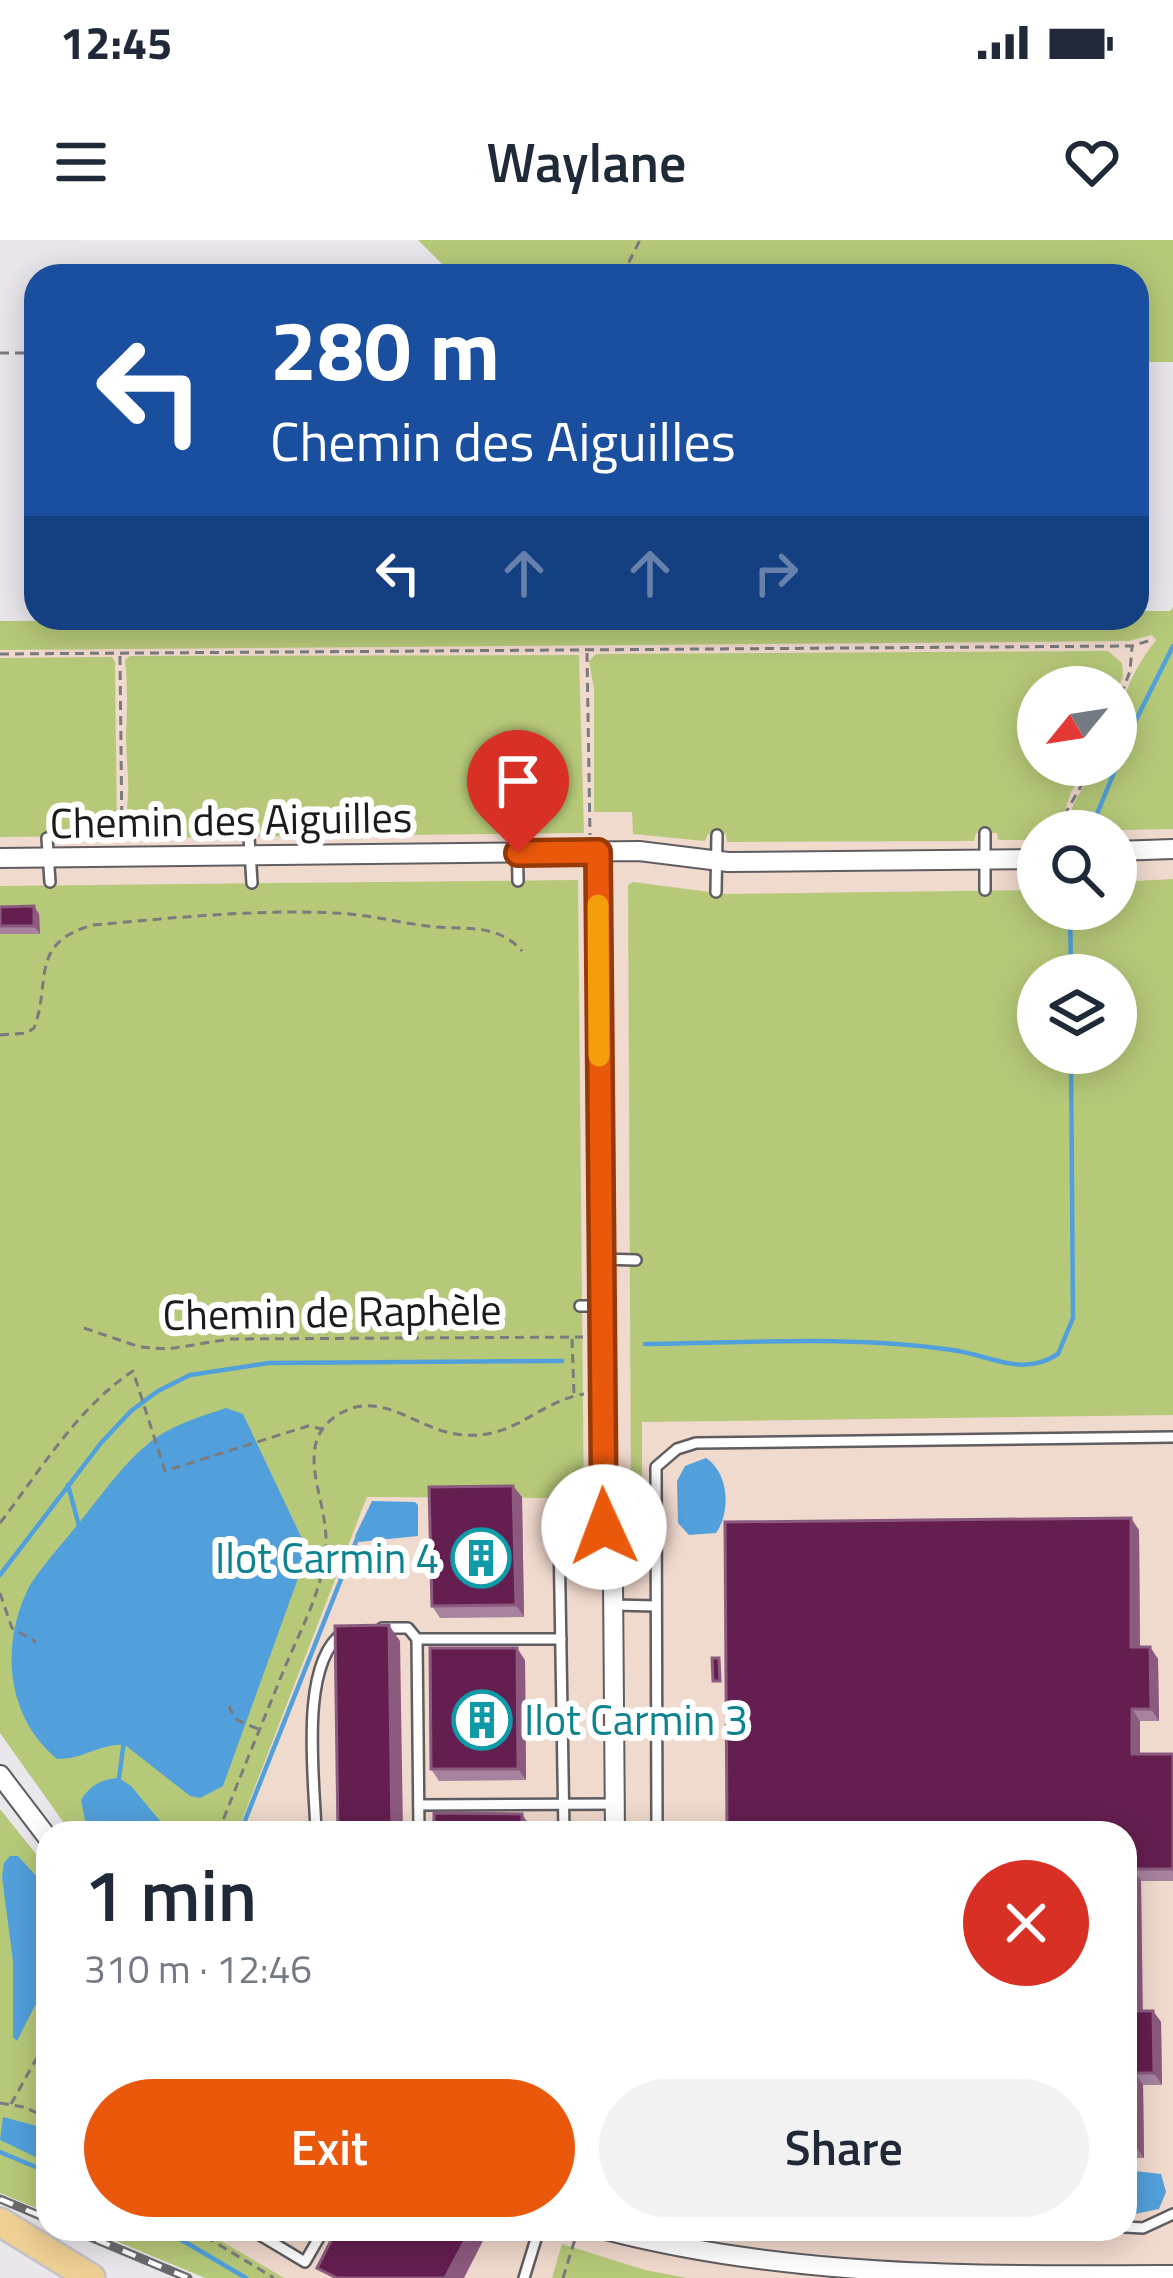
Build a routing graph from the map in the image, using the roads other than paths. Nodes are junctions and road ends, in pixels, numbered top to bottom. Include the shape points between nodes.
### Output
1 (985, 833) dead end
2 (717, 835) dead end
3 (517, 843) junction
4 (594, 845) junction
5 (250, 846) junction
6 (48, 848) junction
7 (1173, 849) edge
8 (1137, 850) edge
9 (0, 858) edge
10 (1017, 859) edge
11 (985, 860) junction
12 (716, 861) junction
13 (518, 881) dead end
14 (50, 882) dead end
15 (252, 883) dead end
16 (985, 890) dead end
17 (716, 892) dead end
18 (601, 1259) junction
19 (636, 1260) dead end
20 (580, 1306) dead end
21 (602, 1306) junction
22 (1173, 1437) edge
23 (604, 1527) junction
24 (613, 1605) junction
25 (656, 1606) junction
26 (417, 1639) junction
27 (561, 1639) junction
28 (0, 1775) edge
29 (564, 1804) junction
30 (615, 1804) junction
31 (418, 1805) junction
32 (316, 1821) edge
33 (419, 1821) edge
34 (564, 1821) edge
35 (615, 1821) edge
36 (657, 1821) edge
37 (36, 1822) edge
38 (1173, 2214) edge
39 (0, 2222) edge
40 (1137, 2228) edge
41 (0, 2234) edge
42 (270, 2241) edge
43 (317, 2241) edge
44 (535, 2241) edge
45 (649, 2241) edge
46 (1173, 2275) edge
47 (64, 2278) edge
48 (91, 2278) edge
49 (524, 2278) edge

1 - 11 lane
2 - 12 lane
3 - 4 street, Chemin des Aiguilles
3 - 5 street, Chemin des Aiguilles
3 - 13 lane
4 - 12 street, Chemin des Aiguilles
4 - 18 street
5 - 6 street, Chemin des Aiguilles
5 - 15 lane
6 - 9 street, Chemin des Aiguilles
6 - 14 lane
7 - 8 street
10 - 11 street, Chemin des Aiguilles
11 - 12 street, Chemin des Aiguilles
11 - 16 lane
12 - 17 lane
18 - 19 lane
18 - 21 street
20 - 21 lane
21 - 23 street
22 - 25 lane via 677,1449 656,1467
23 - 24 street
23 - 27 lane via 559,1534
24 - 25 lane
24 - 30 street
25 - 36 lane
26 - 27 lane
26 - 31 lane
26 - 32 lane via 408,1628 360,1628 334,1638 318,1668
27 - 29 lane
28 - 37 street
29 - 30 lane
29 - 31 lane
29 - 34 lane
30 - 35 street
31 - 33 lane
38 - 40 lane
39 - 48 main road
41 - 47 main road
42 - 43 lane via 305,2262
44 - 49 lane
45 - 46 street via 889,2276

